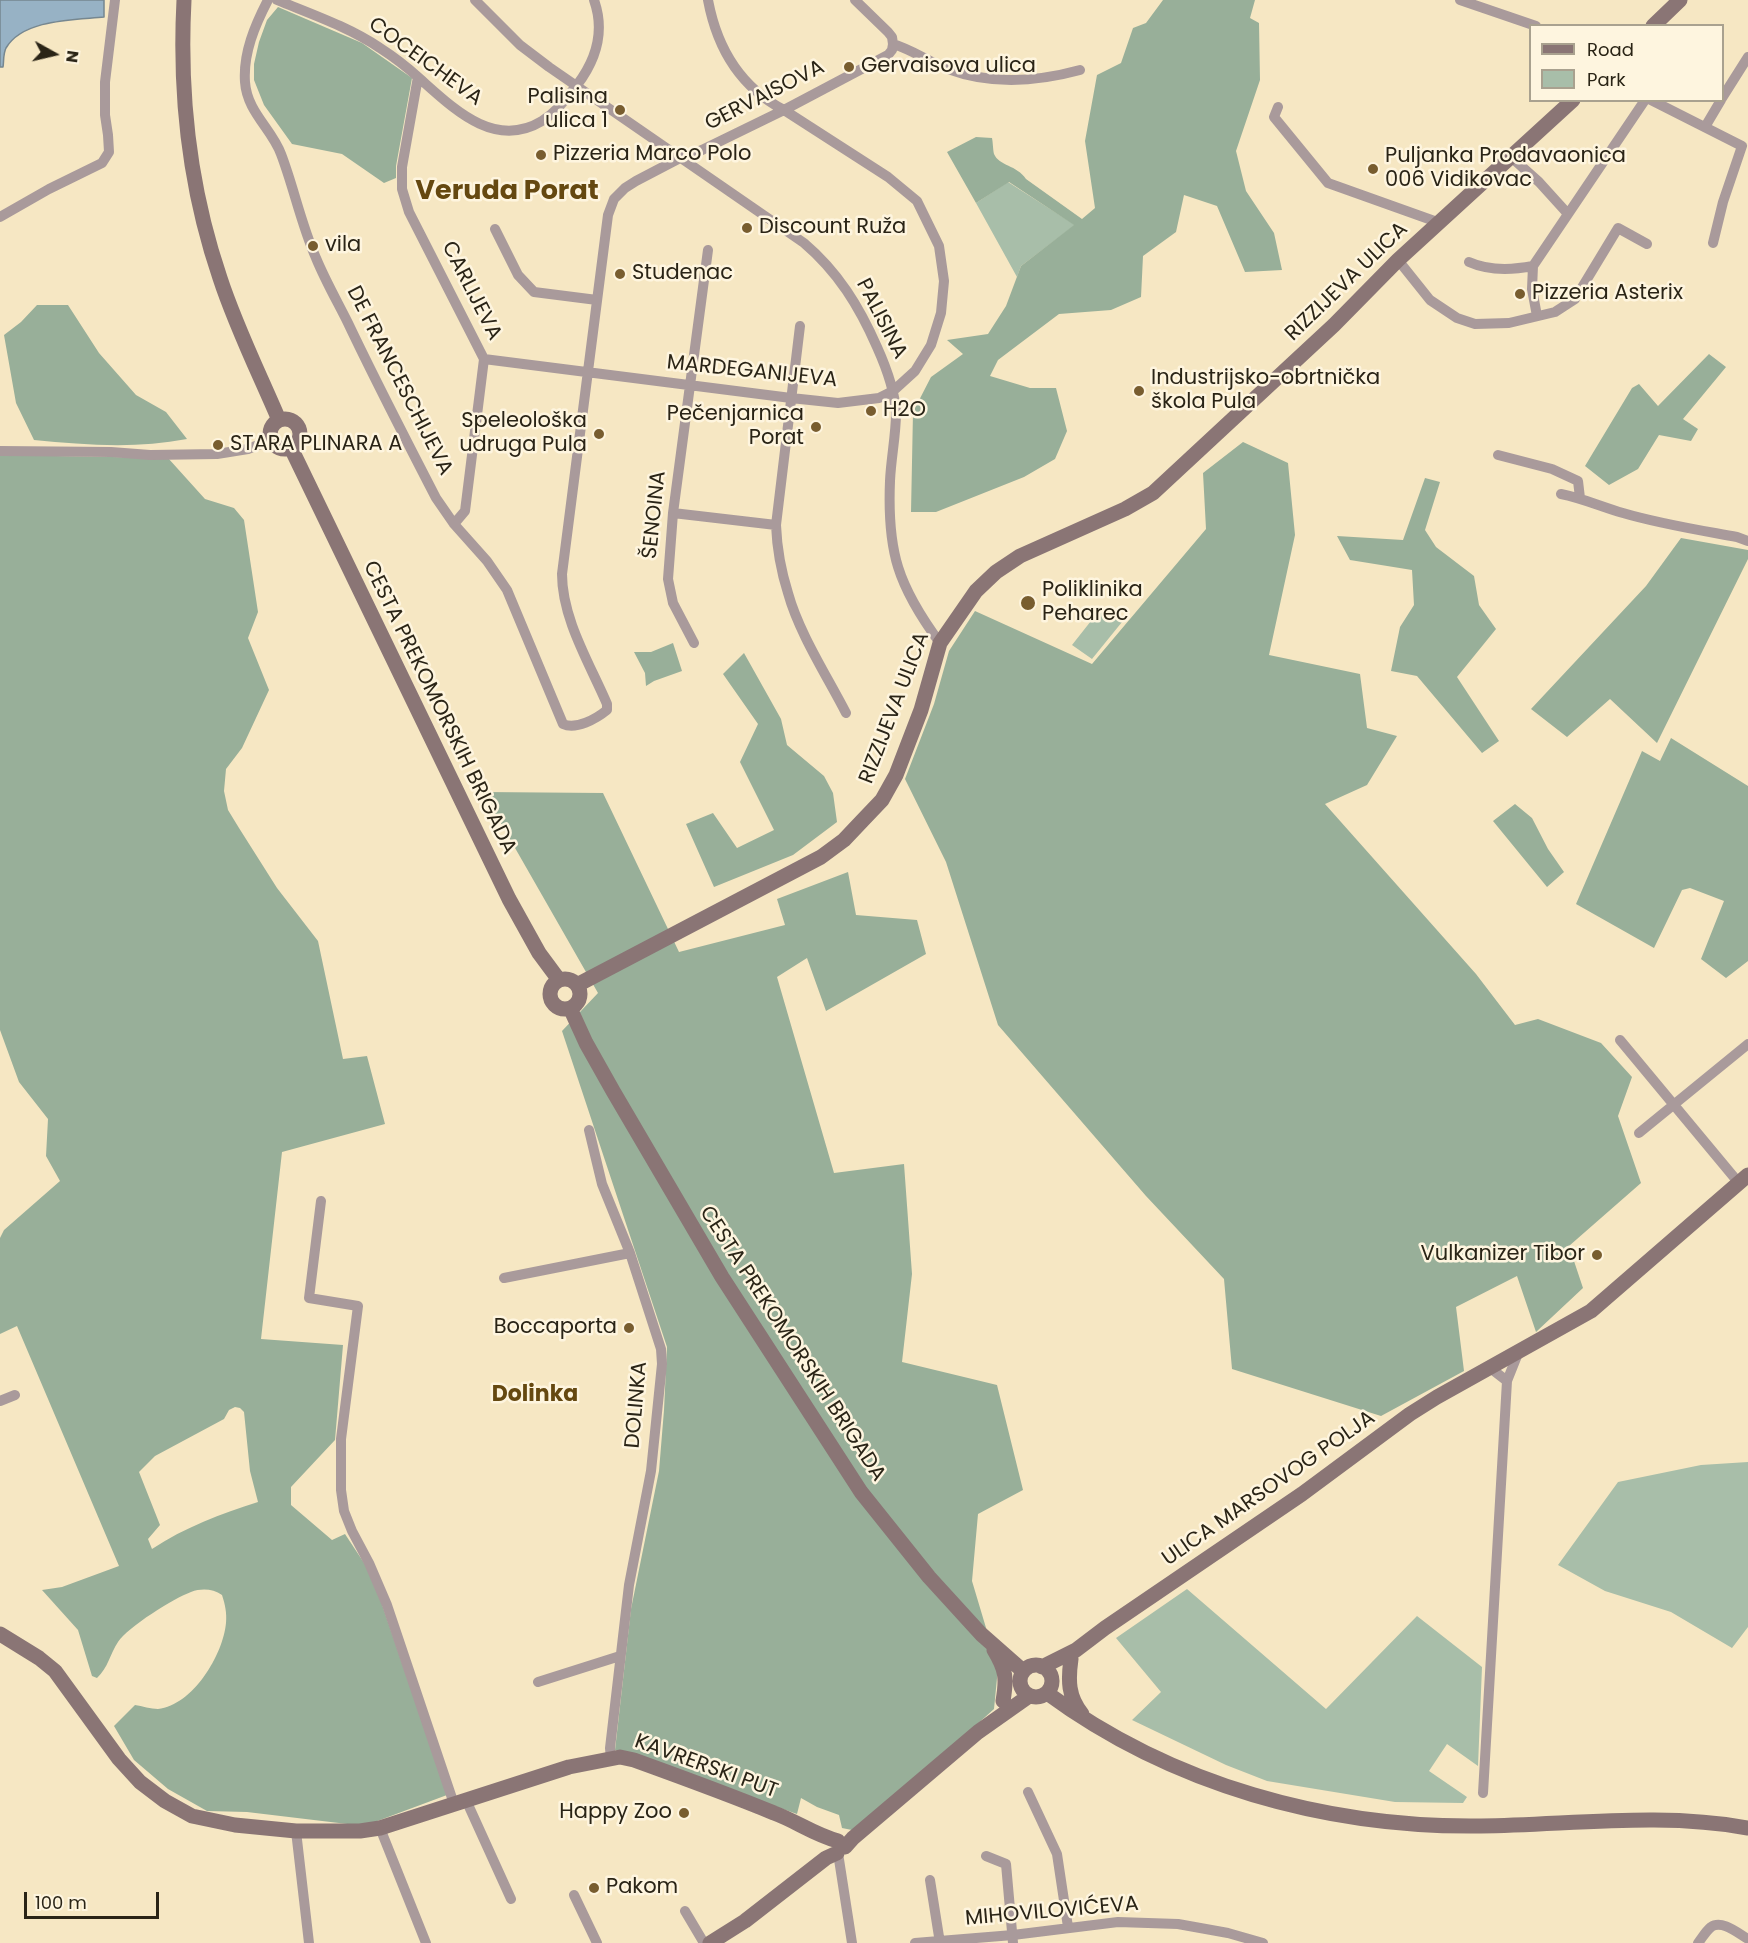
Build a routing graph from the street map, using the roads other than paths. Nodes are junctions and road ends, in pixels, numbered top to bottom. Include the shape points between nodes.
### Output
1 (115, 0) edge
2 (184, 0) edge
3 (268, 0) edge
4 (277, 0) edge
5 (475, 0) edge
6 (594, 0) edge
7 (708, 0) edge
8 (855, 0) edge
9 (1680, 0) edge
10 (1467, 1) edge
11 (1530, 24) edge
12 (1651, 24) edge
13 (893, 44) junction
14 (1748, 57) edge
15 (1080, 70) dead end
16 (418, 77) junction
17 (576, 86) junction
18 (1724, 96) edge
19 (1571, 102) edge
20 (1643, 102) edge
21 (1655, 102) edge
22 (1720, 102) edge
23 (1278, 107) dead end
24 (784, 110) junction
25 (1705, 127) junction
26 (680, 158) junction
27 (1511, 158) junction
28 (1568, 214) junction
29 (0, 217) edge
30 (1440, 223) junction
31 (495, 229) dead end
32 (1713, 243) dead end
33 (1647, 244) dead end
34 (708, 250) dead end
35 (1398, 260) junction
36 (1469, 262) dead end
37 (1533, 266) junction
38 (597, 300) junction
39 (1538, 316) junction
40 (800, 326) dead end
41 (484, 359) junction
42 (588, 372) junction
43 (690, 385) junction
44 (893, 391) junction
45 (791, 398) junction
46 (279, 420) junction
47 (271, 440) junction
48 (291, 448) junction
49 (0, 451) edge
50 (1498, 455) dead end
51 (1561, 494) dead end
52 (1580, 498) junction
53 (673, 513) junction
54 (454, 524) junction
55 (776, 525) junction
56 (1748, 541) edge
57 (694, 643) dead end
58 (940, 643) junction
59 (846, 713) dead end
60 (569, 727) joint
61 (559, 980) junction
62 (577, 985) junction
63 (570, 1008) junction
64 (1620, 1040) dead end
65 (1748, 1044) edge
66 (1674, 1104) junction
67 (589, 1130) dead end
68 (1639, 1133) dead end
69 (1743, 1178) edge
70 (321, 1201) dead end
71 (630, 1253) junction
72 (504, 1278) dead end
73 (1520, 1350) junction
74 (1489, 1367) junction
75 (1507, 1381) junction
76 (15, 1395) dead end
77 (0, 1401) edge
78 (0, 1634) edge
79 (988, 1640) junction
80 (1074, 1655) junction
81 (620, 1656) junction
82 (1047, 1679) junction
83 (538, 1682) dead end
84 (1024, 1684) junction
85 (1002, 1701) junction
86 (1088, 1721) junction
87 (978, 1731) junction
88 (610, 1759) junction
89 (1028, 1792) dead end
90 (1483, 1792) dead end
91 (460, 1802) junction
92 (380, 1828) junction
93 (1748, 1828) edge
94 (296, 1831) junction
95 (838, 1848) junction
96 (986, 1856) dead end
97 (930, 1880) dead end
98 (574, 1894) dead end
99 (511, 1899) dead end
100 (685, 1911) dead end
101 (1068, 1927) junction
102 (1013, 1939) edge
103 (1748, 1939) edge
104 (940, 1942) edge
105 (309, 1943) edge
106 (426, 1943) edge
107 (597, 1943) edge
108 (704, 1943) edge
109 (710, 1943) edge
110 (852, 1943) edge
111 (915, 1943) edge
112 (1263, 1943) edge
113 (1698, 1943) edge

1 - 29 street via 105,82 109,152 102,163
2 - 46 main road via 183,99 196,191 227,297
3 - 54 street, DE FRANCESCHIJEVA via 253,33 245,66 250,102 281,152 320,266 436,498
4 - 16 street, COCEICHEVA via 363,37
5 - 17 street, PALISINA via 520,45
6 - 17 street, COCEICHEVA via 600,25 597,46 589,68
7 - 24 street, MARDEGANIJEVA via 717,38 727,56 752,88
8 - 13 street via 888,32
9 - 12 main road
10 - 11 street
13 - 15 street via 947,69 974,76 1040,79
13 - 24 street, GERVAISOVA via 888,55
14 - 18 street
16 - 17 street, COCEICHEVA via 474,122 515,130 543,120
16 - 41 street, CARLIJEVA via 402,167 404,200
17 - 26 street, PALISINA
19 - 27 main road, RIZZIJEVA ULICA
20 - 28 street
21 - 25 street
22 - 25 street
23 - 30 street via 1274,117 1328,183
24 - 26 street, GERVAISOVA
24 - 44 street, MARDEGANIJEVA via 888,177 917,201 939,246 944,281 937,330 924,359
25 - 32 street via 1742,146
26 - 38 street, GERVAISOVA via 625,188 614,199 608,215
26 - 44 street, PALISINA via 823,259 863,316
27 - 28 street
27 - 30 main road, RIZZIJEVA ULICA
28 - 37 street
30 - 35 main road, RIZZIJEVA ULICA
31 - 38 street via 518,275 534,292
33 - 39 street via 1617,228 1575,299 1555,312
34 - 43 street, ŠENOINA
35 - 39 street via 1430,300 1457,318 1492,324
35 - 58 main road, RIZZIJEVA ULICA via 1153,493 1020,556 996,572 976,591
36 - 37 street via 1479,267 1511,270
37 - 39 street via 1532,288
38 - 42 street, GERVAISOVA
40 - 45 street
41 - 42 street, MARDEGANIJEVA
41 - 54 street, CARLIJEVA via 465,511
42 - 43 street, MARDEGANIJEVA
42 - 60 street, GERVAISOVA via 562,584 569,616 607,710
43 - 45 street, MARDEGANIJEVA
43 - 53 street, ŠENOINA
44 - 45 street, MARDEGANIJEVA via 879,398 838,402
44 - 58 street, PALISINA via 896,412 889,517 893,550 905,590
45 - 55 street
46 - 47 main road via 271,429
46 - 48 main road via 291,420 299,429 299,440
47 - 48 main road via 279,448
47 - 49 street via 249,449 217,454
48 - 61 main road, CESTA PREKOMORSKIH BRIGADA via 508,899
50 - 52 street via 1552,469 1578,481
51 - 52 street
52 - 56 street via 1658,522
53 - 55 street
53 - 57 street, ŠENOINA via 669,592
54 - 60 street, DE FRANCESCHIJEVA via 507,590 563,724
55 - 59 street via 777,550 788,596
58 - 62 main road, RIZZIJEVA ULICA via 921,710 896,775 882,800 844,840 821,857
61 - 62 main road
61 - 63 main road via 551,988 551,1000 559,1008
62 - 63 main road via 579,1000
63 - 79 main road, CESTA PREKOMORSKIH BRIGADA via 679,1206 823,1436 906,1550
64 - 66 street
65 - 66 street
66 - 68 street
66 - 69 street
67 - 71 street, DOLINKA via 602,1184
69 - 73 main road, ULICA MARSOVOG POLJA via 1591,1311
70 - 91 street via 309,1298 358,1306 341,1439 340,1490 344,1511 387,1605
71 - 72 street
71 - 81 street, DOLINKA via 661,1349 662,1364 651,1471
73 - 74 main road, ULICA MARSOVOG POLJA
73 - 75 street
74 - 75 street
74 - 80 main road, ULICA MARSOVOG POLJA via 1410,1414 1302,1494 1105,1628
75 - 90 street
76 - 77 street
78 - 94 main road, KAVRERSKI PUT via 55,1671 119,1759 165,1801 213,1822
79 - 84 main road, CESTA PREKOMORSKIH BRIGADA
79 - 85 main road via 1005,1673
80 - 82 main road, ULICA MARSOVOG POLJA
80 - 86 main road via 1069,1690
81 - 83 street
81 - 88 street, DOLINKA
82 - 84 main road via 1037,1697
82 - 84 main road via 1032,1666
82 - 86 main road
84 - 85 main road
84 - 87 main road
85 - 87 main road
86 - 93 main road via 1177,1767 1233,1788 1297,1808 1357,1818 1460,1826 1662,1820
87 - 95 main road
88 - 91 main road, KAVRERSKI PUT via 569,1767
88 - 95 main road, KAVRERSKI PUT via 634,1760 712,1788 780,1815
89 - 101 street via 1057,1854
91 - 92 main road, KAVRERSKI PUT
91 - 99 street
92 - 94 main road, KAVRERSKI PUT
92 - 106 street
94 - 105 street
95 - 109 main road via 745,1921
95 - 110 street
96 - 102 street via 1006,1864
97 - 104 street
98 - 107 street
100 - 108 street
101 - 102 street, MIHOVILOVIĆEVA
101 - 112 street, MIHOVILOVIĆEVA via 1118,1922 1178,1924
102 - 104 street, MIHOVILOVIĆEVA
103 - 113 street via 1718,1925 1711,1927
104 - 111 street, MIHOVILOVIĆEVA

